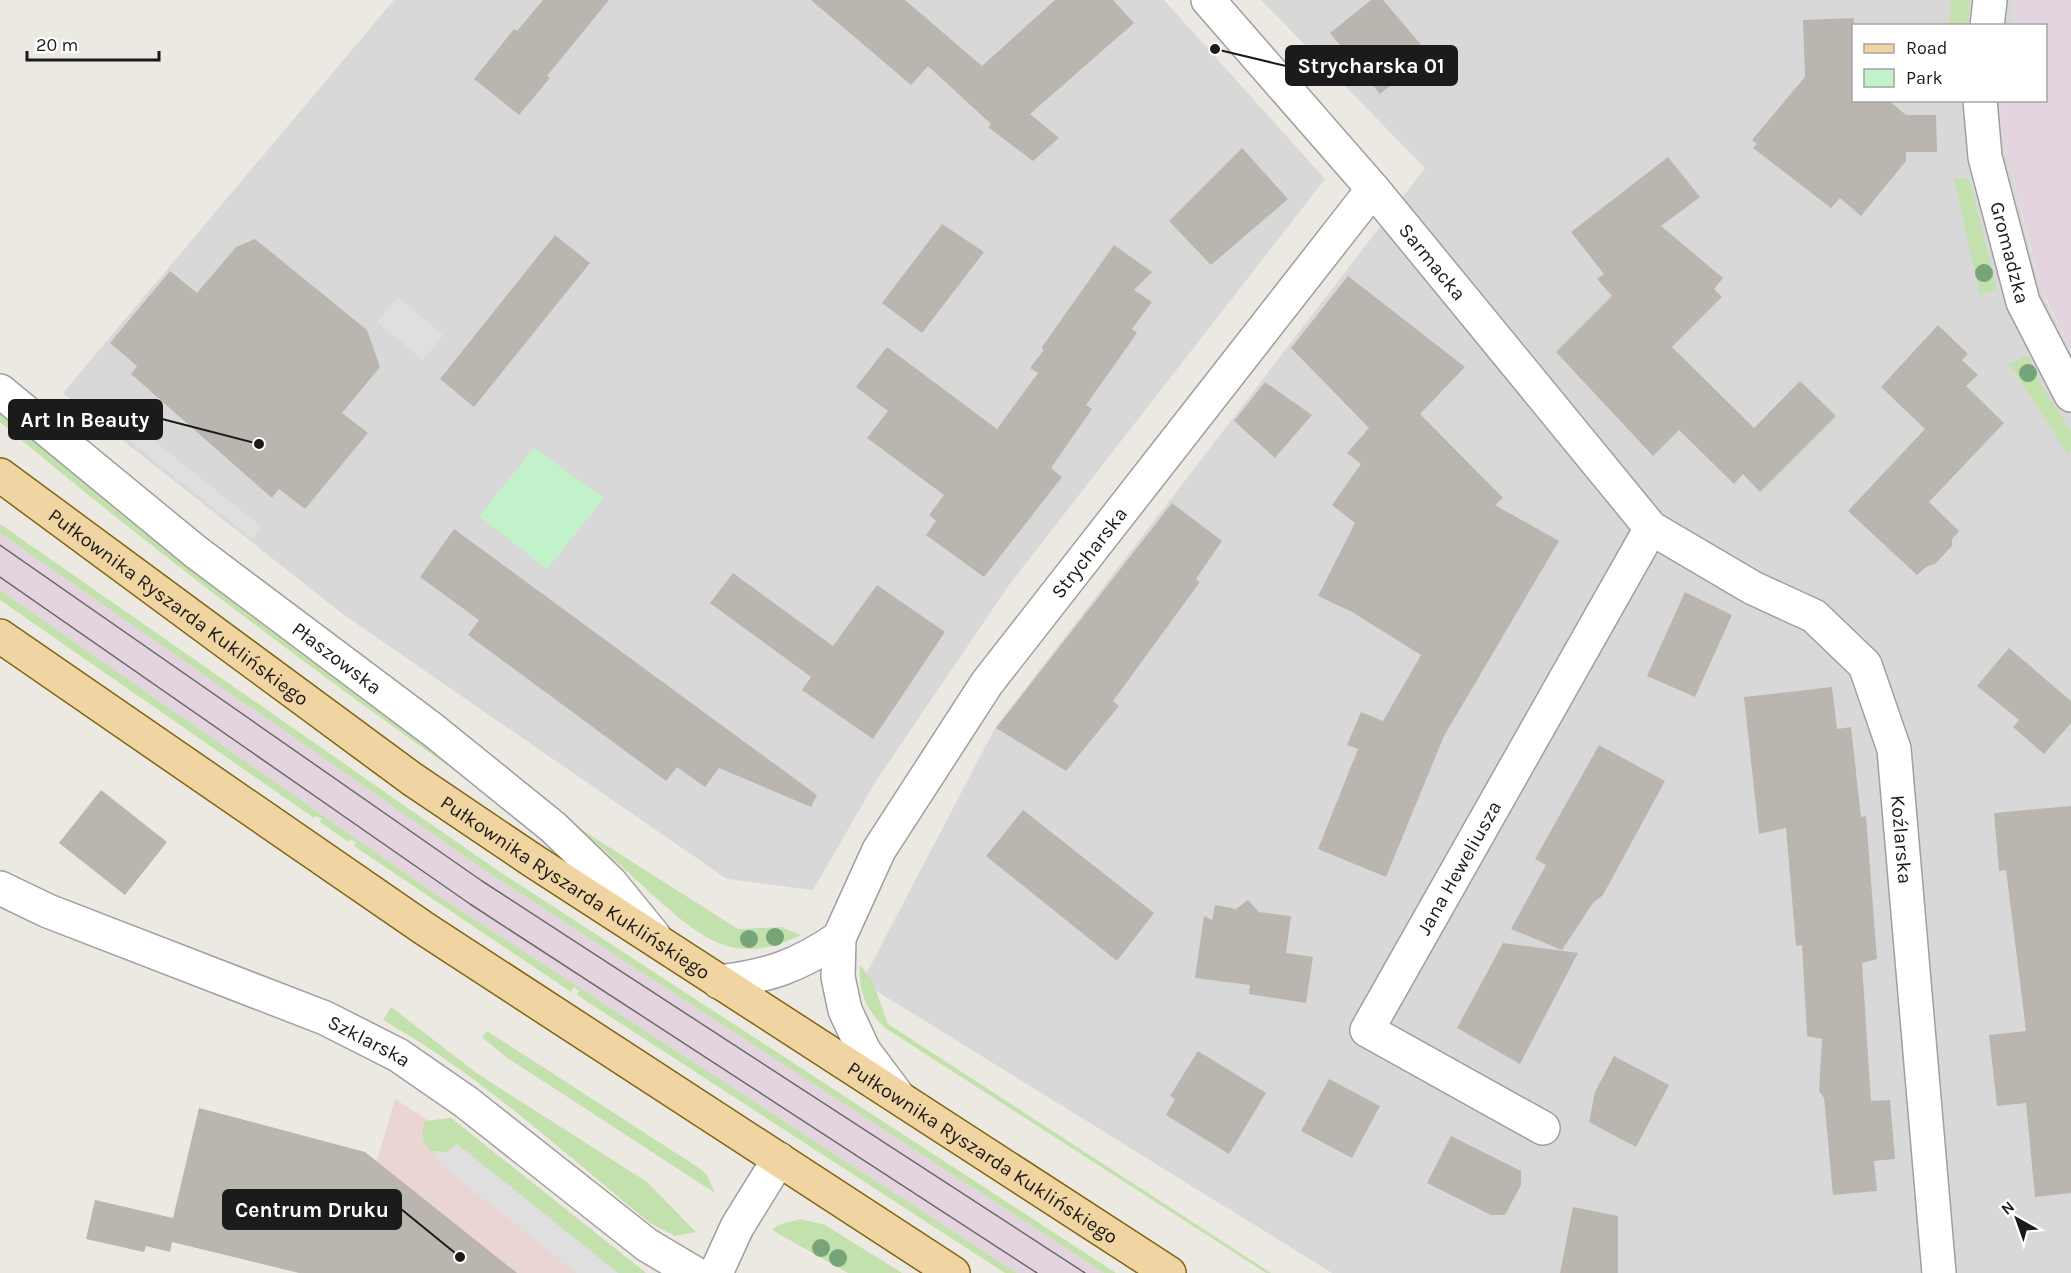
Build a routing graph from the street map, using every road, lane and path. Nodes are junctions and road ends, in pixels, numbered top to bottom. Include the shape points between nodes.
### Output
1 (1208, 0) edge
2 (1990, 0) edge
3 (1988, 24) edge
4 (1980, 102) edge
5 (1373, 189) junction
6 (0, 391) edge
7 (2071, 395) edge
8 (0, 475) edge
9 (1651, 528) junction
10 (0, 636) edge
11 (0, 888) edge
12 (839, 938) junction
13 (659, 942) junction
14 (719, 982) junction
15 (899, 1098) junction
16 (1543, 1128) dead end
17 (779, 1159) junction
18 (694, 1273) edge
19 (716, 1273) edge
20 (953, 1273) edge
21 (1169, 1273) edge
22 (1939, 1273) edge

1 - 5 street, Sarmacka
2 - 3 street
4 - 7 street, Gromadzka via 1985,157 2020,293
5 - 9 street, Sarmacka
5 - 12 street, Strycharska via 987,683 893,825
6 - 13 street, Płaszowska via 196,552 433,730 553,827 610,882
8 - 13 main road, Pułkownika Ryszarda Kuklińskiego via 412,779
9 - 16 street, Jana Heweliusza via 1367,1030
9 - 22 street, Koźlarska via 1753,588 1814,616 1865,664 1894,749
10 - 17 main road via 425,929
11 - 18 street, Szklarska via 48,911 324,1018 398,1055 450,1090 647,1245
12 - 14 street via 787,969
12 - 15 street, Strycharska via 838,977 845,1010 864,1051
13 - 14 main road, Pułkownika Ryszarda Kuklińskiego
14 - 15 main road, Pułkownika Ryszarda Kuklińskiego
15 - 21 main road, Pułkownika Ryszarda Kuklińskiego
17 - 19 street via 737,1227
17 - 20 main road

